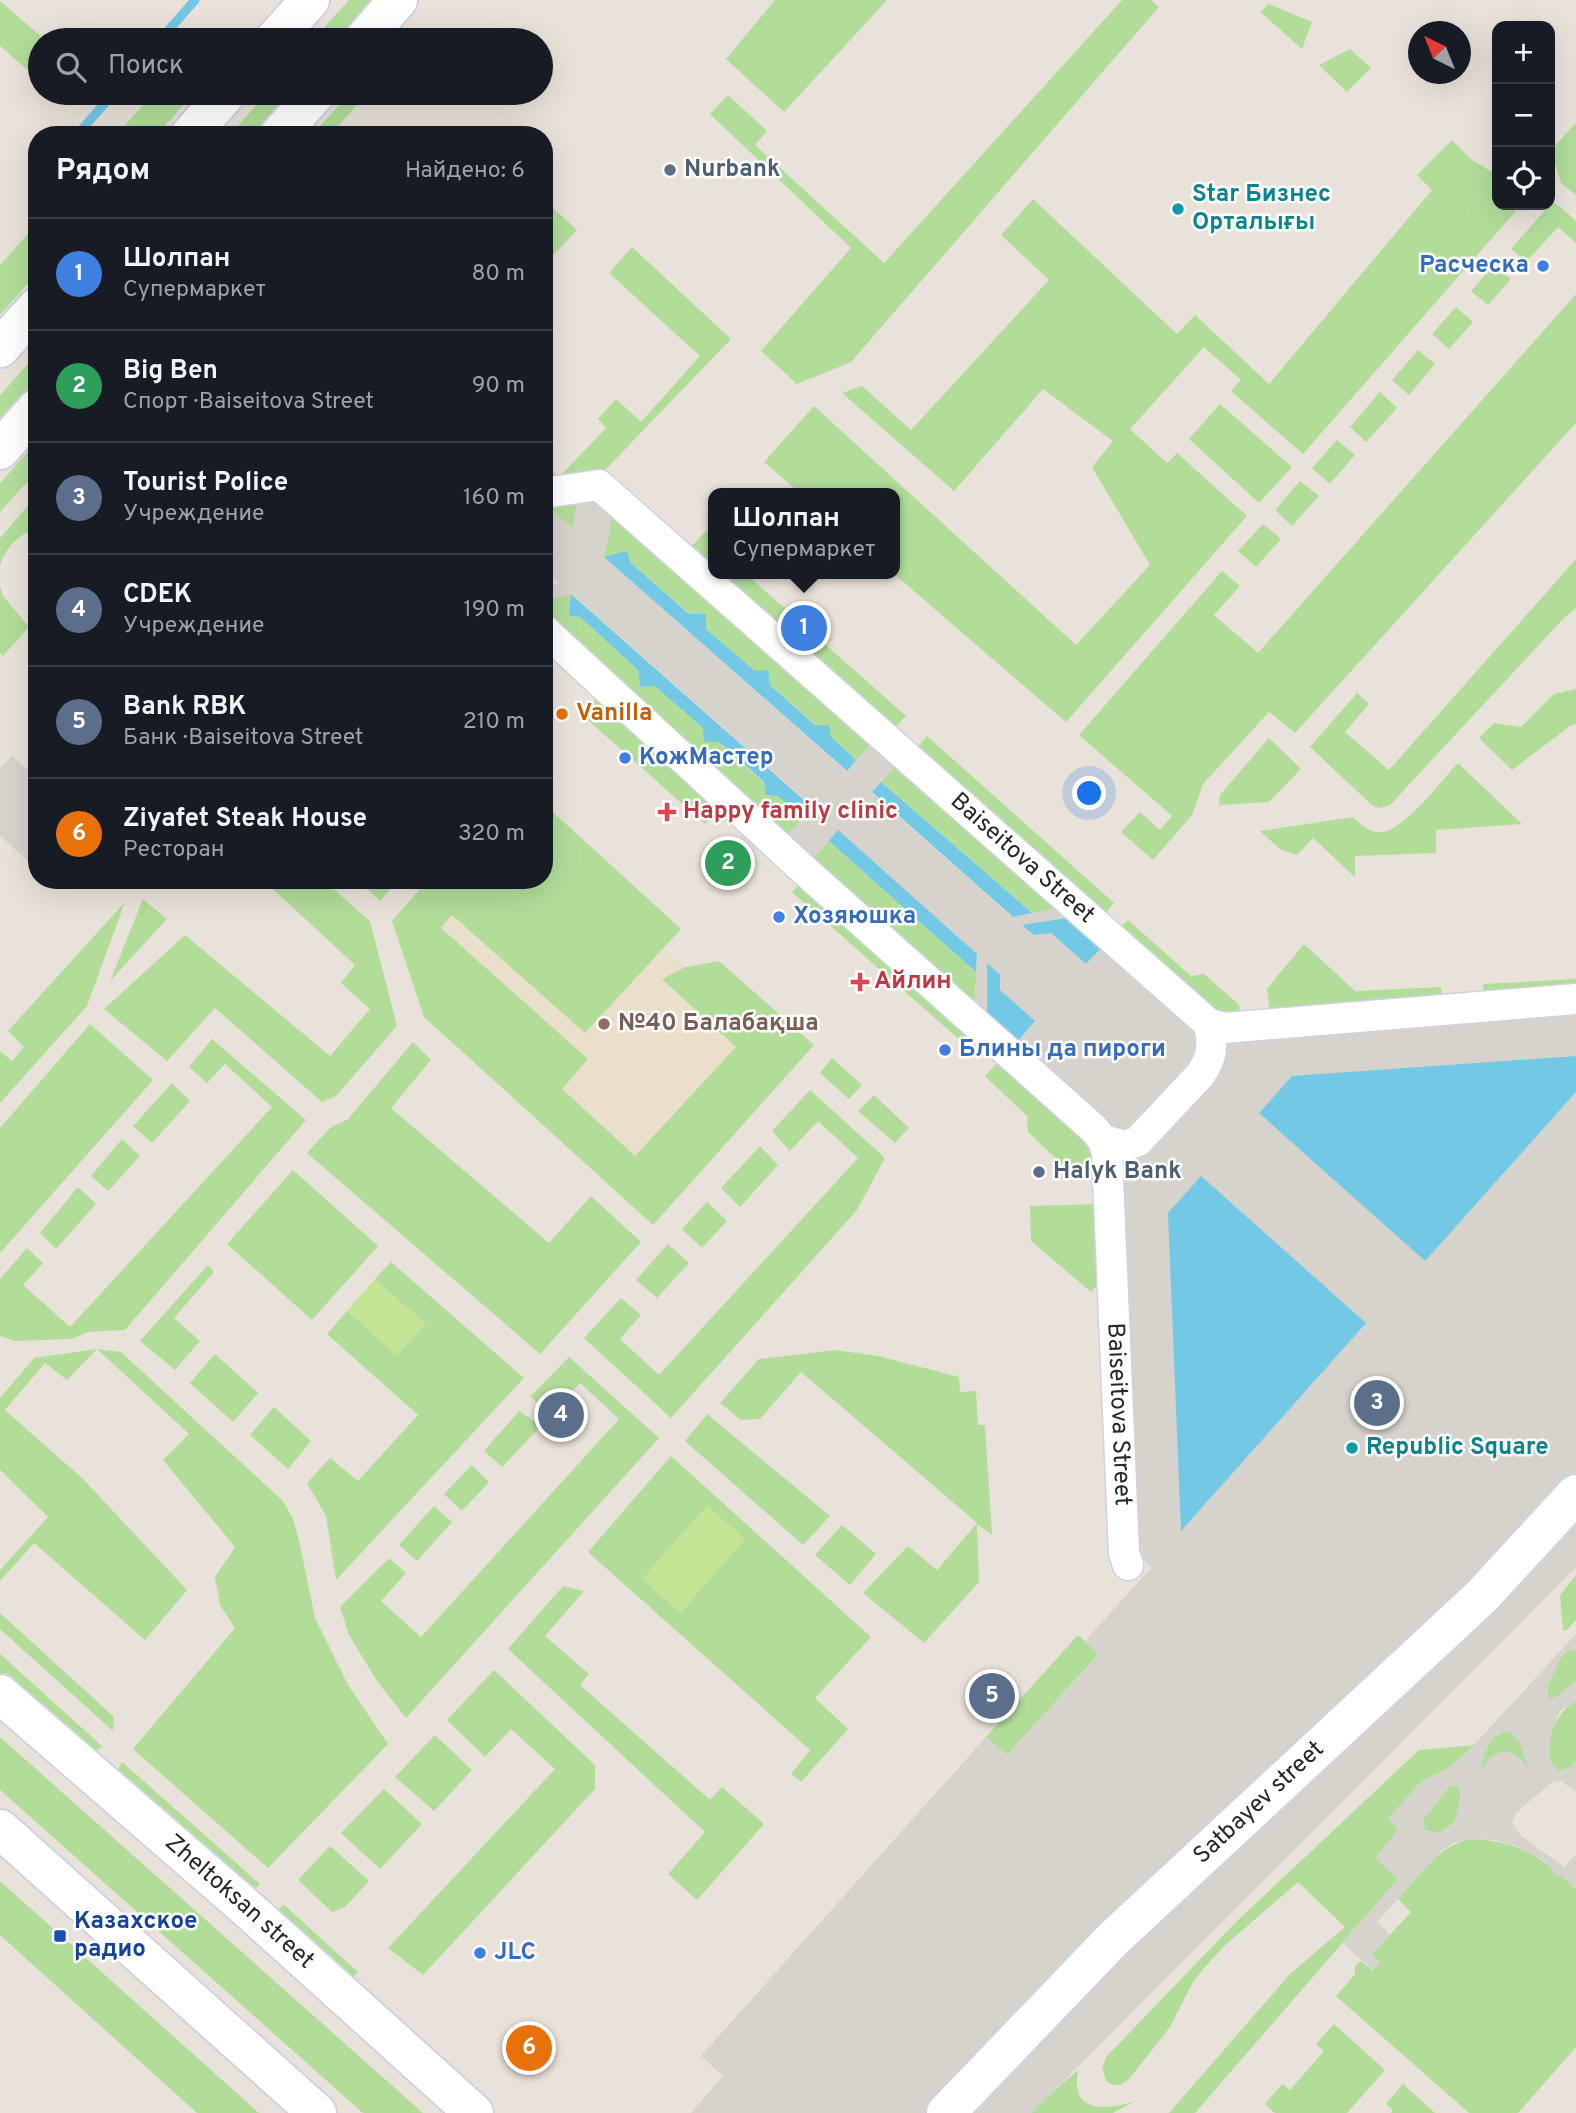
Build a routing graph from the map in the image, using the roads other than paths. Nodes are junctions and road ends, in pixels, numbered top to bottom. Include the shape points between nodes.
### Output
1 (310, 0) edge
2 (398, 0) edge
3 (285, 28) edge
4 (374, 28) edge
5 (216, 105) edge
6 (305, 105) edge
7 (198, 126) edge
8 (287, 126) edge
9 (28, 317) edge
10 (0, 348) edge
11 (28, 418) edge
12 (0, 450) edge
13 (553, 492) edge
14 (553, 638) edge
15 (1576, 999) edge
16 (1209, 1024) junction
17 (1103, 1140) junction
18 (1576, 1494) edge
19 (1128, 1565) dead end
20 (0, 1694) edge
21 (0, 1829) edge
22 (317, 2113) edge
23 (474, 2113) edge
24 (946, 2113) edge

1 - 3 main road
2 - 4 main road
5 - 7 main road
6 - 8 main road
9 - 10 main road
11 - 12 main road
13 - 16 street, Baiseitova Street via 599,485
14 - 17 street
15 - 16 street via 1224,1028
16 - 17 street via 1209,1063 1138,1142 1126,1146
17 - 19 street, Baiseitova Street
18 - 24 main road, Satbayev street via 1481,1597 1113,1939
20 - 23 main road, Zheltoksan street
21 - 22 main road

